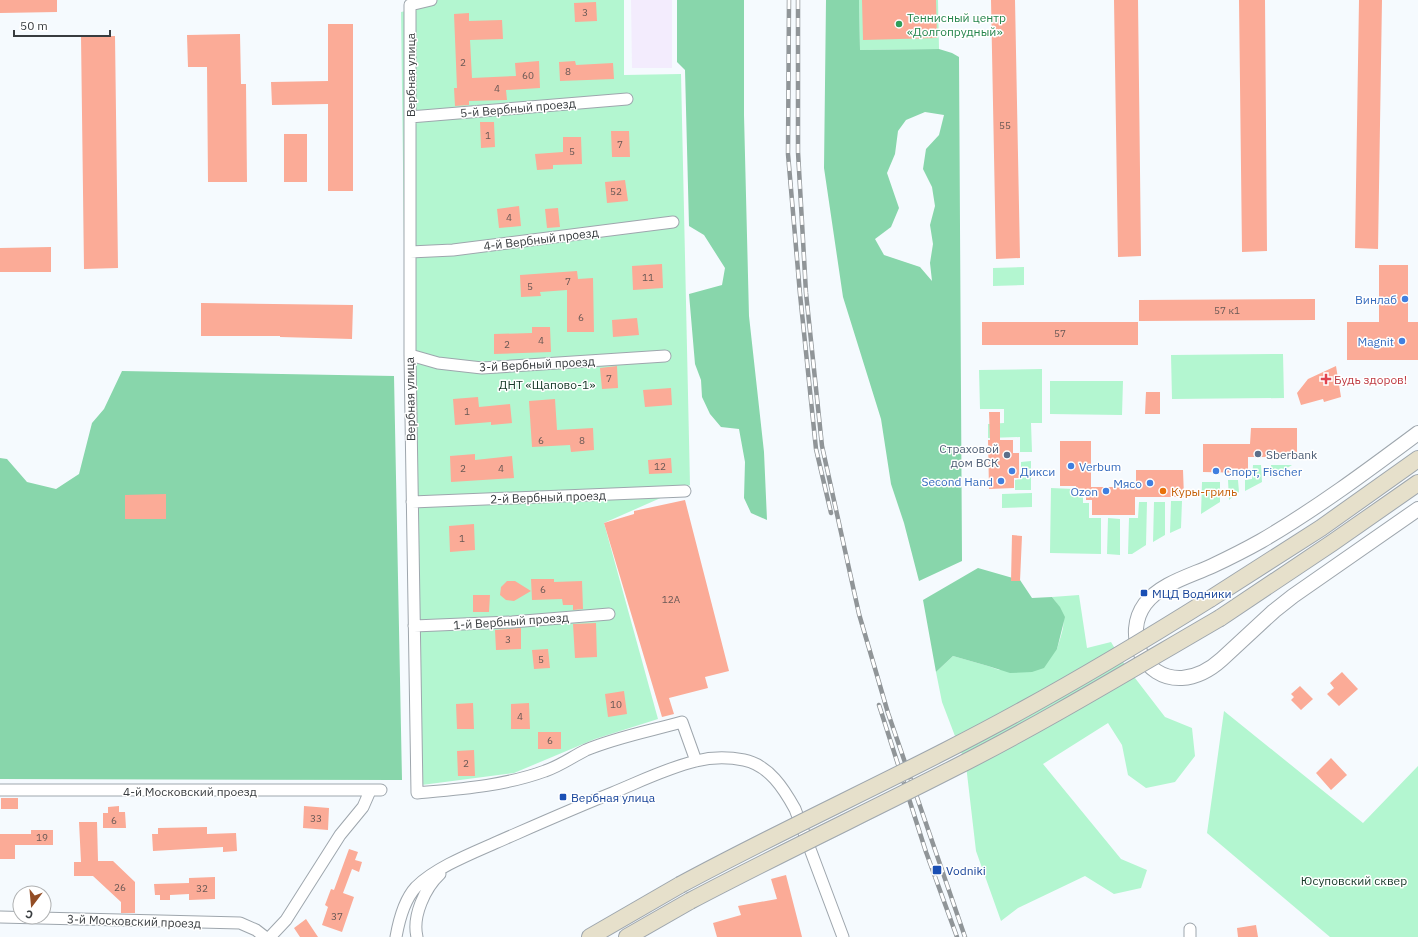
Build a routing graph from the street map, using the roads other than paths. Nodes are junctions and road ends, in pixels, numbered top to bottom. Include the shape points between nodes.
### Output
1 (431, 0) edge
2 (627, 99) dead end
3 (410, 117) junction
4 (673, 222) dead end
5 (410, 252) junction
6 (410, 355) junction
7 (665, 356) dead end
8 (1418, 433) edge
9 (1418, 459) edge
10 (1418, 483) edge
11 (684, 491) dead end
12 (412, 502) junction
13 (1418, 509) edge
14 (609, 614) dead end
15 (414, 626) junction
16 (696, 761) junction
17 (0, 790) edge
18 (451, 864) junction
19 (0, 917) edge
20 (265, 937) edge
21 (270, 937) edge
22 (396, 937) edge
23 (417, 937) edge
24 (590, 937) edge
25 (627, 937) edge
26 (843, 937) edge

1 - 3 street, Вербная улица via 410,5
2 - 3 street, 5-й Вербный проезд
3 - 5 street, Вербная улица
4 - 5 street, 4-й Вербный проезд via 453,250
5 - 6 street, Вербная улица
6 - 7 street, 3-й Вербный проезд via 438,363 482,368
6 - 12 street, Вербная улица
8 - 13 street via 1332,495 1261,541 1153,595 1144,604 1136,623 1137,646 1142,657 1150,666 1170,677 1181,678 1203,673 1294,596
9 - 24 main road, bridge via 1321,528 1210,599 1068,684 984,731 732,857
10 - 25 main road, bridge via 1220,618 1078,701 956,768 741,874
11 - 12 street, 2-й Вербный проезд
12 - 15 street, Вербная улица
14 - 15 street, 1-й Вербный проезд via 512,622
15 - 16 street, Вербная улица via 417,793 513,780 546,771 586,750 619,738 682,722
16 - 18 street via 559,814
16 - 26 street via 728,758 746,760 775,778 795,809
17 - 21 street, 4-й Московский проезд via 376,791 340,835 286,920
18 - 22 street via 415,888 407,901
18 - 23 street via 438,875 425,895 416,920
19 - 20 street, 3-й Московский проезд via 240,924 256,930

